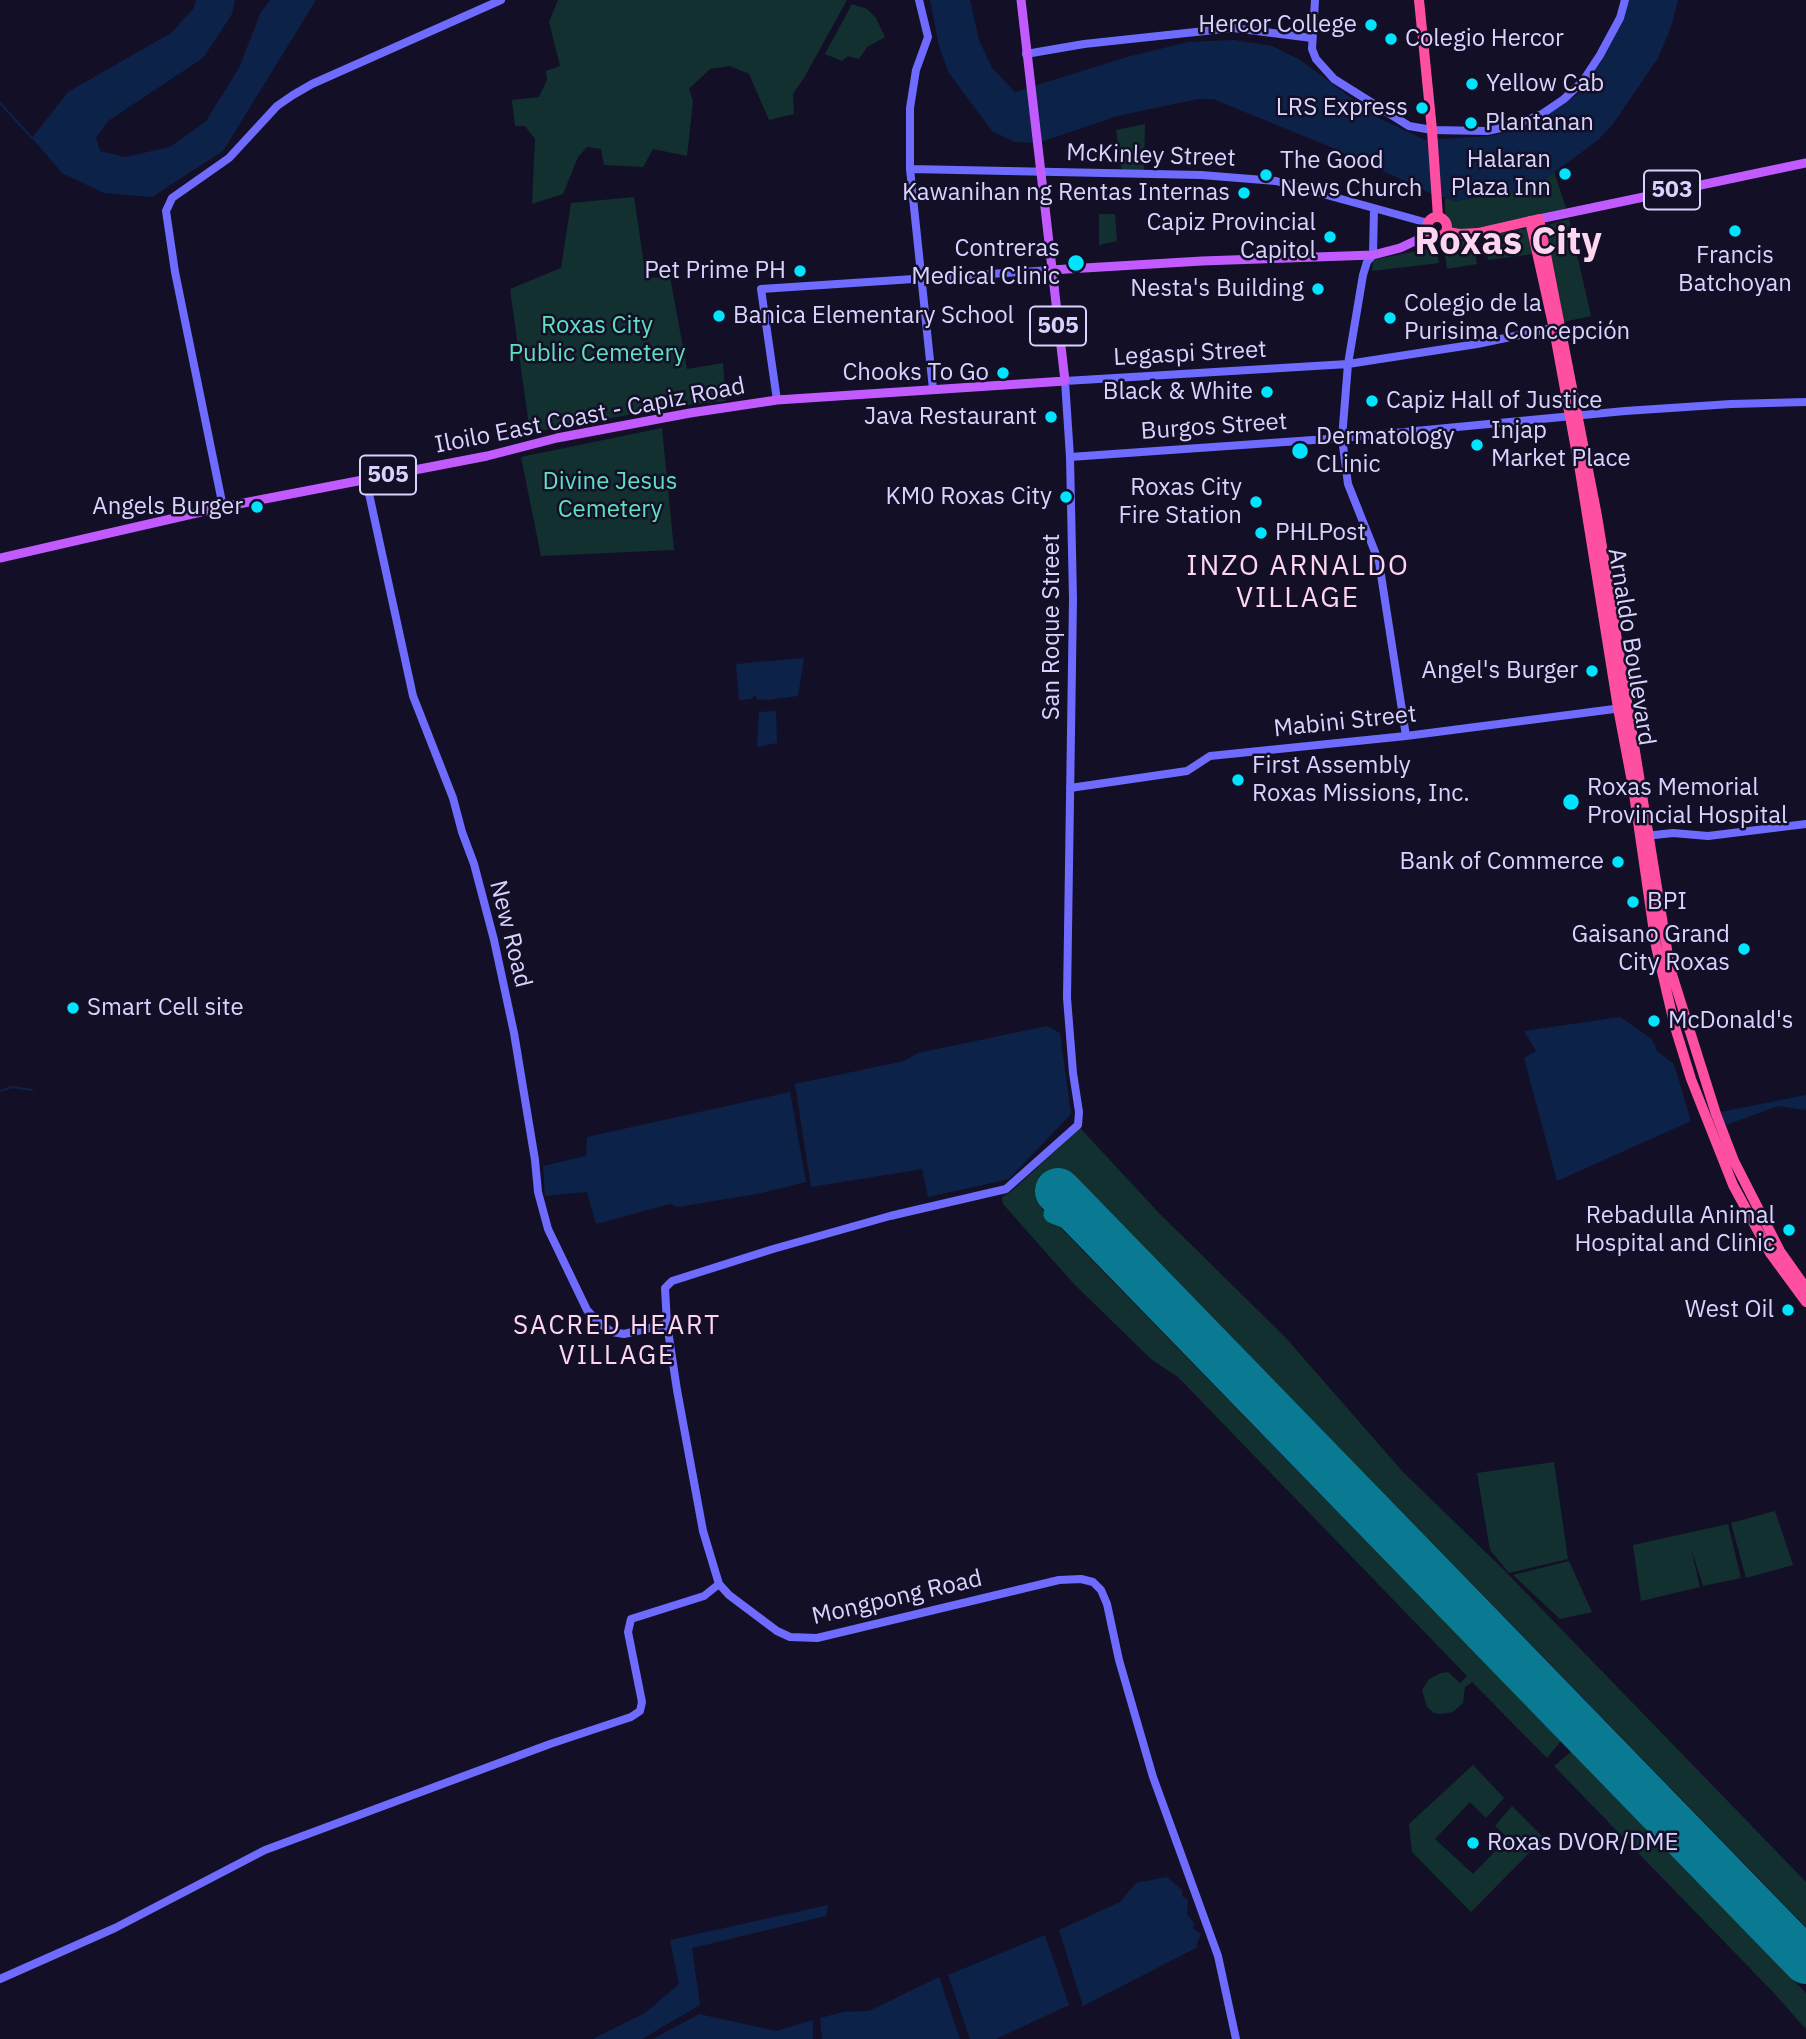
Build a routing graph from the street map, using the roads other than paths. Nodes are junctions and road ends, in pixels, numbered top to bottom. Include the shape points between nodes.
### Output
1 (501, 0) edge
2 (919, 0) edge
3 (1021, 0) edge
4 (1315, 0) edge
5 (1419, 0) edge
6 (1625, 0) edge
7 (1312, 38) junction
8 (1026, 54) junction
9 (1432, 135) junction
10 (1806, 163) edge
11 (910, 169) junction
12 (1040, 173) junction
13 (1374, 209) junction
14 (1438, 217) junction
15 (1534, 220) junction
16 (1428, 223) junction
17 (1447, 232) junction
18 (1430, 234) junction
19 (1373, 254) junction
20 (1051, 270) junction
21 (921, 278) junction
22 (1557, 328) junction
23 (1348, 364) junction
24 (1065, 381) junction
25 (933, 389) junction
26 (777, 400) junction
27 (1806, 401) edge
28 (1573, 416) junction
29 (1342, 438) junction
30 (1070, 457) junction
31 (366, 480) junction
32 (223, 507) junction
33 (0, 558) edge
34 (1623, 708) junction
35 (1406, 736) junction
36 (1070, 788) junction
37 (1806, 824) edge
38 (1644, 836) junction
39 (1806, 1288) edge
40 (1806, 1302) edge
41 (667, 1324) junction
42 (719, 1584) junction
43 (0, 1979) edge
44 (1237, 2039) edge

1 - 32 street via 303,89 277,106 229,158 172,198 166,211 174,272
2 - 11 street via 928,37 916,70 910,108
3 - 8 main road, San Roque Street
4 - 7 street
5 - 9 highway
6 - 9 street via 1600,55 1564,99 1515,125
7 - 8 street via 1233,28
7 - 9 street via 1316,59 1334,79 1409,126
8 - 12 main road, San Roque Street
9 - 14 highway
10 - 15 main road, 503
11 - 12 street, McKinley Street
11 - 21 street
12 - 13 street, McKinley Street via 1201,174 1276,181
12 - 20 main road, San Roque Street
13 - 16 street, McKinley Street
13 - 19 street
14 - 16 highway
14 - 17 highway via 1447,222
15 - 17 highway, 505 via 1478,233
15 - 22 highway, Arnaldo Boulevard
16 - 18 highway
17 - 18 highway, 505 via 1440,237
18 - 19 main road, 505
19 - 20 main road, 505
19 - 23 street via 1363,275
20 - 21 street
20 - 24 main road, San Roque Street / 505
21 - 25 street
21 - 26 street via 761,289
22 - 23 street, Legaspi Street
22 - 28 highway, Arnaldo Boulevard
23 - 24 street, Legaspi Street
23 - 29 street
24 - 25 main road, Legaspi Street / 505
24 - 30 street, San Roque Street
25 - 26 main road, Legaspi Street / 505
26 - 31 main road, Iloilo East Coast - Capiz Road / 505 via 557,438
27 - 28 street, Burgos Street
28 - 29 street, Burgos Street
28 - 34 highway, Arnaldo Boulevard via 1597,516
29 - 30 street, Burgos Street
29 - 35 street via 1348,484 1379,562
30 - 36 street, San Roque Street
31 - 32 main road, Iloilo East Coast - Capiz Road / 505
31 - 41 street, New Road via 413,696 453,799 494,940 548,1229 587,1310 598,1322 624,1334
32 - 33 main road, Iloilo East Coast - Capiz Road / 505
34 - 35 street, Mabini Street
34 - 38 highway, Arnaldo Boulevard
35 - 36 street, Mabini Street via 1210,756 1187,771
36 - 41 street, San Roque Street via 1067,998 1079,1112 1073,1132 1006,1189 890,1216 672,1281 665,1294
37 - 38 street via 1725,835
38 - 39 highway, Arnaldo Boulevard via 1670,968 1716,1114 1757,1208
38 - 40 highway, Arnaldo Boulevard via 1661,967 1691,1079 1733,1185 1770,1253
41 - 42 street via 703,1531
42 - 43 street via 704,1596 631,1619 628,1632 642,1702 640,1711 631,1717 265,1850 115,1928
42 - 44 street, Mongpong Road via 777,1631 802,1639 1059,1580 1093,1582 1107,1604 1141,1739 1218,1956

